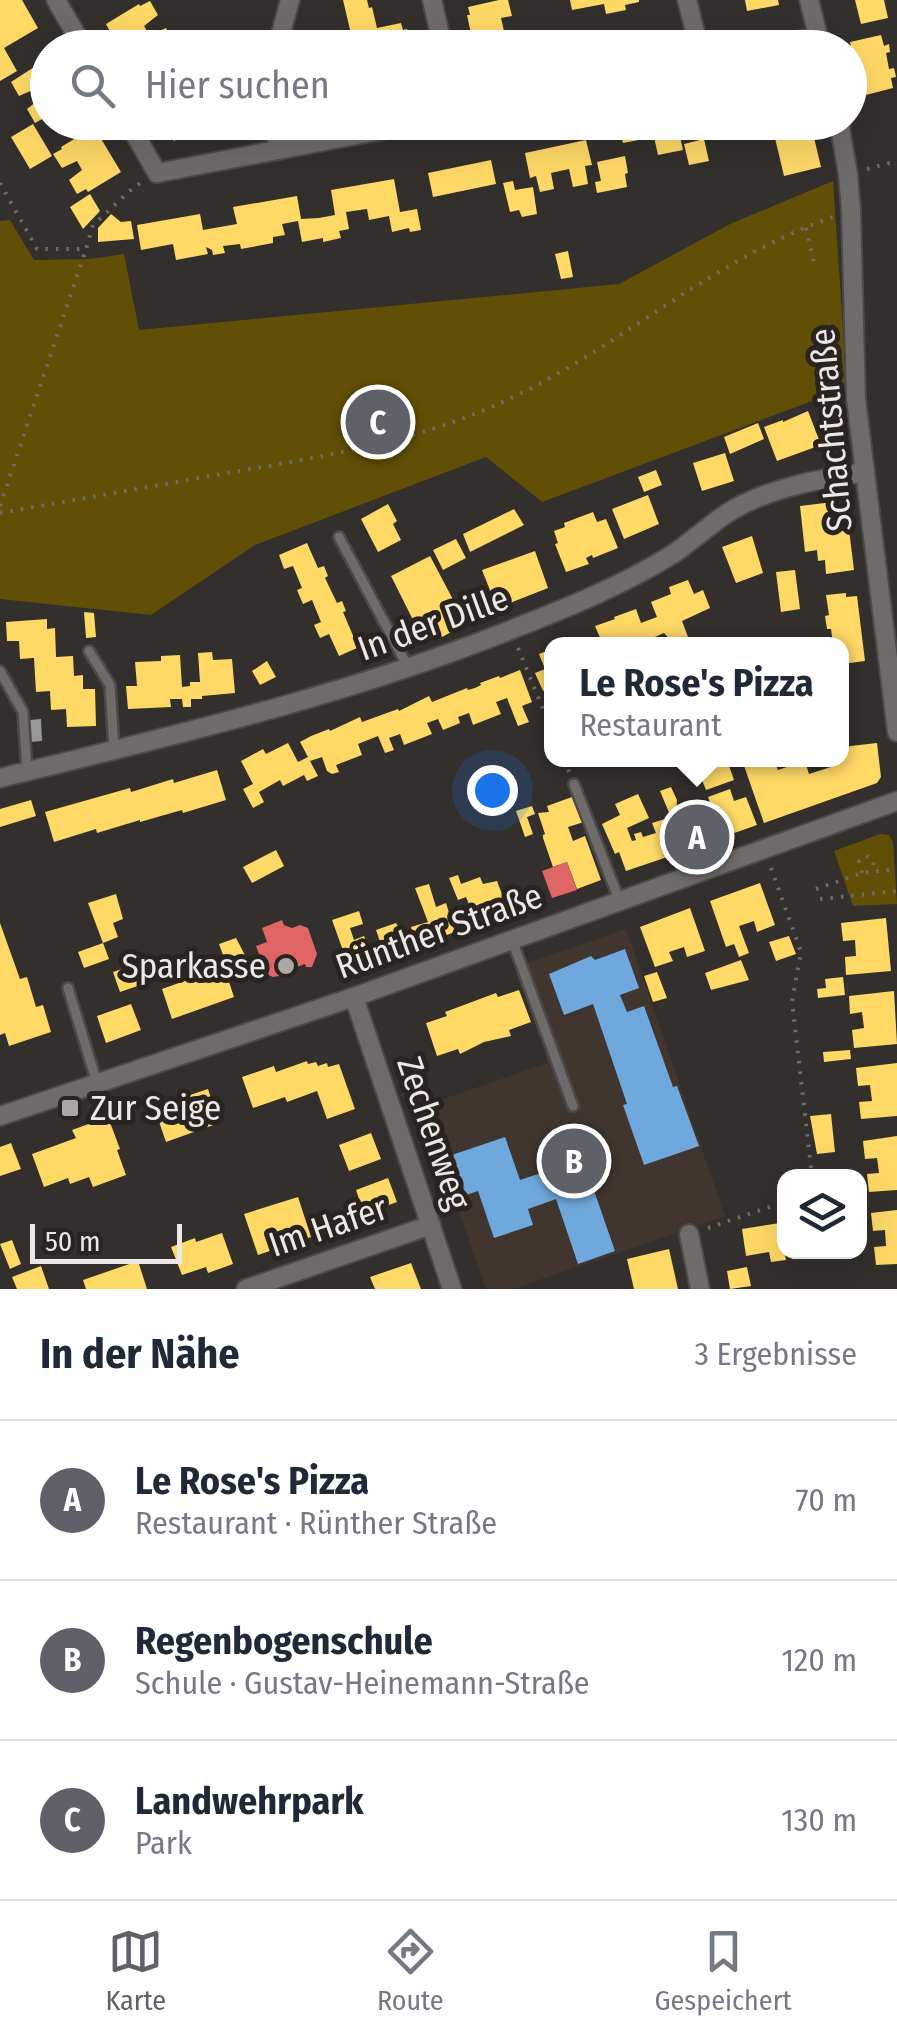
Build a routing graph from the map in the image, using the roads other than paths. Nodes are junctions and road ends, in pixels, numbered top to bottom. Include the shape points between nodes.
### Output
1 (56, 0) edge
2 (290, 0) edge
3 (432, 0) edge
4 (687, 0) edge
5 (809, 0) edge
6 (74, 30) edge
7 (282, 30) edge
8 (439, 30) edge
9 (694, 30) edge
10 (816, 30) edge
11 (138, 140) edge
12 (277, 140) edge
13 (331, 140) edge
14 (841, 140) edge
15 (279, 150) junction
16 (864, 472) junction
17 (340, 536) dead end
18 (88, 650) dead end
19 (408, 668) junction
20 (0, 671) edge
21 (897, 732) edge
22 (114, 749) junction
23 (26, 772) junction
24 (0, 778) edge
25 (574, 784) dead end
26 (897, 801) edge
27 (620, 902) junction
28 (512, 940) junction
29 (68, 988) dead end
30 (354, 997) junction
31 (97, 1083) junction
32 (573, 1106) dead end
33 (0, 1116) edge
34 (431, 1225) junction
35 (689, 1234) road end
36 (246, 1289) edge
37 (452, 1289) edge
38 (700, 1289) edge

1 - 6 street
2 - 7 street
3 - 8 street
4 - 9 street
5 - 10 street
11 - 15 street via 157,172
12 - 15 street
13 - 15 street
14 - 16 street, Schachtstraße
16 - 19 street, In der Dille via 780,490 734,509 614,585
16 - 21 street, Schachtstraße
17 - 19 lane
18 - 22 lane via 110,685
19 - 22 street, In der Dille
20 - 23 lane via 23,712
22 - 23 street, In der Dille
23 - 24 street, In der Dille
25 - 27 lane
26 - 27 street, Rünther Straße
27 - 28 street, Rünther Straße
28 - 30 street, Rünther Straße
28 - 32 lane
29 - 31 lane
30 - 31 street, Rünther Straße
30 - 34 street, Zechenweg
31 - 33 street, Rünther Straße
34 - 36 street, Im Hafer
34 - 37 street, Zechenweg
35 - 38 street

